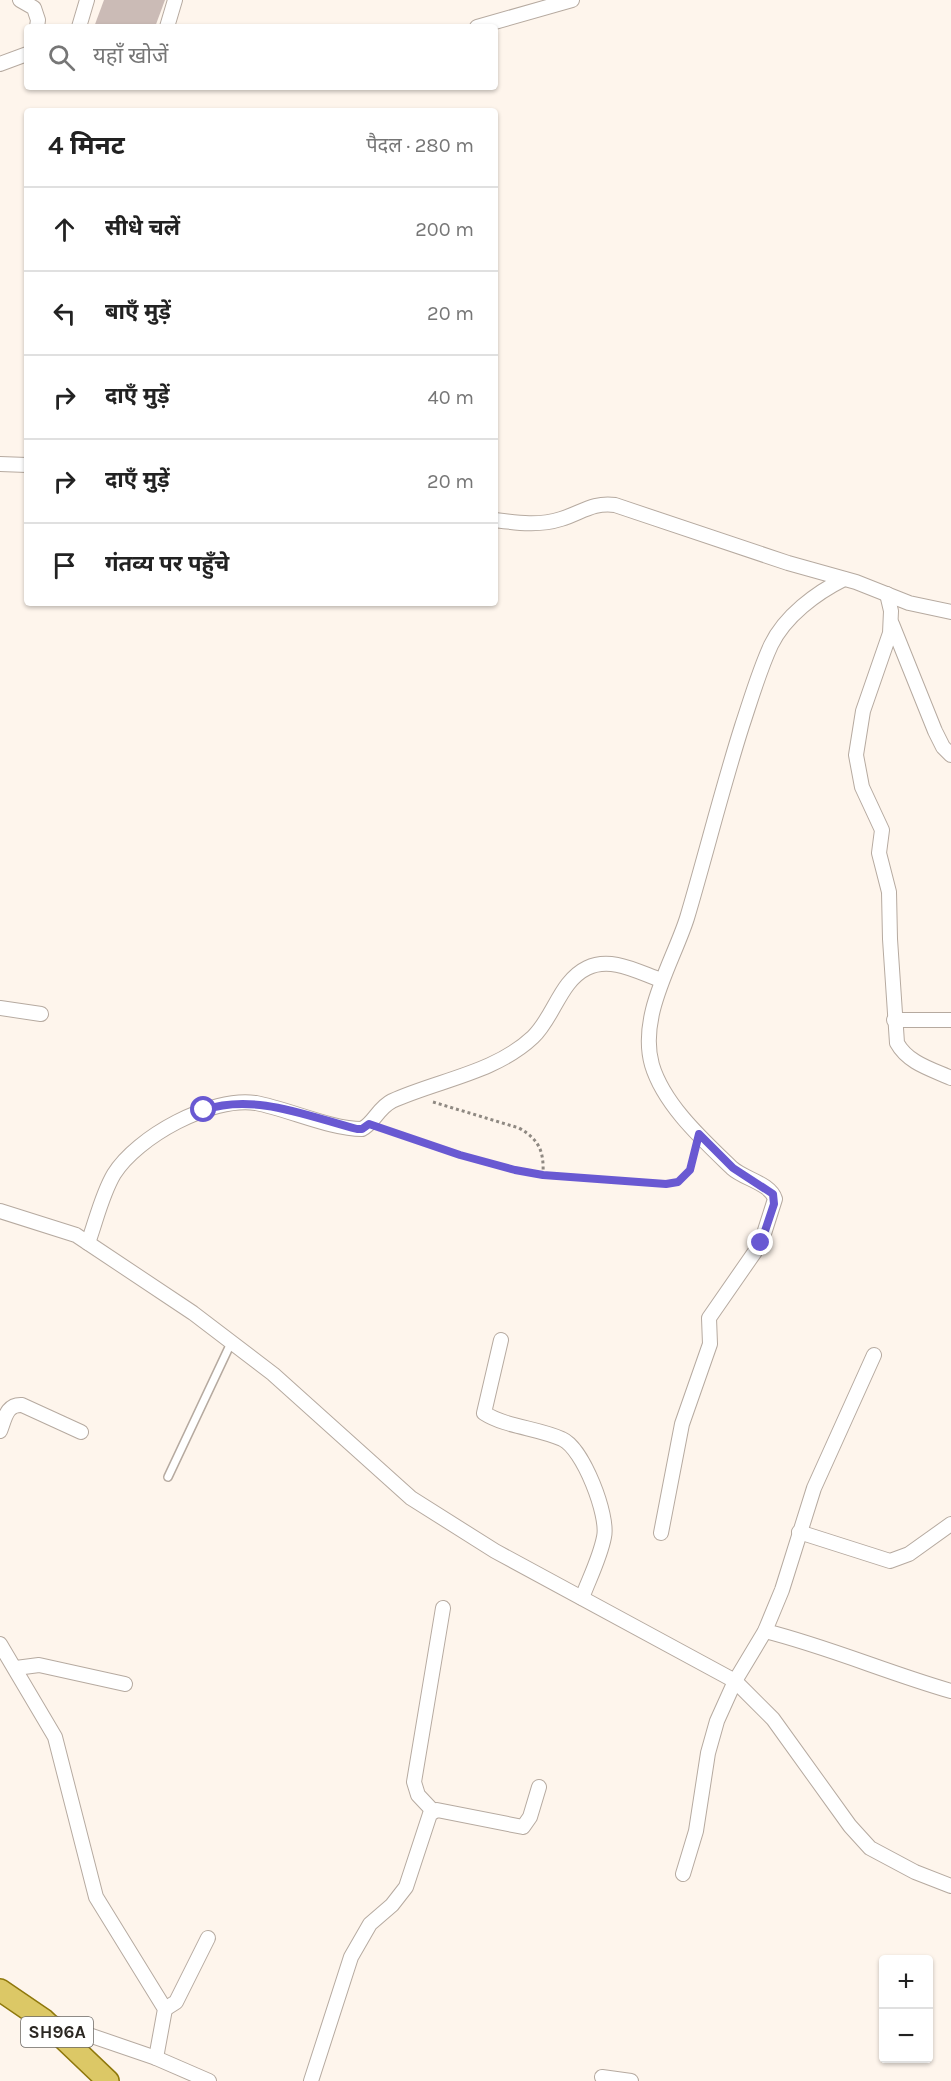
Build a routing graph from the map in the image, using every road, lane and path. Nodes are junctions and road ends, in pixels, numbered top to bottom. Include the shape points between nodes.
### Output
1 (20, 0) edge
2 (87, 0) edge
3 (175, 0) edge
4 (572, 0) edge
5 (37, 24) edge
6 (80, 24) edge
7 (168, 24) edge
8 (488, 24) edge
9 (24, 55) edge
10 (0, 64) edge
11 (0, 464) edge
12 (24, 465) edge
13 (498, 520) edge
14 (844, 579) junction
15 (887, 594) junction
16 (951, 612) edge
17 (892, 623) junction
18 (951, 755) edge
19 (661, 980) junction
20 (0, 1008) edge
21 (40, 1014) dead end
22 (894, 1020) junction
23 (951, 1020) edge
24 (951, 1078) edge
25 (410, 1095) junction
26 (369, 1124) junction
27 (699, 1134) junction
28 (543, 1175) junction
29 (0, 1211) edge
30 (88, 1243) junction
31 (501, 1340) dead end
32 (231, 1343) junction
33 (874, 1355) dead end
34 (0, 1431) edge
35 (81, 1432) dead end
36 (168, 1478) dead end
37 (951, 1524) edge
38 (799, 1532) junction
39 (661, 1533) dead end
40 (582, 1598) junction
41 (443, 1608) dead end
42 (765, 1630) junction
43 (0, 1644) edge
44 (16, 1668) junction
45 (735, 1681) junction
46 (125, 1684) dead end
47 (951, 1691) edge
48 (539, 1787) dead end
49 (433, 1811) junction
50 (682, 1874) dead end
51 (951, 1887) edge
52 (208, 1938) dead end
53 (0, 1990) edge
54 (165, 2008) junction
55 (44, 2020) junction
56 (156, 2058) junction
57 (602, 2077) dead end
58 (108, 2081) edge
59 (210, 2081) edge
60 (311, 2081) edge
61 (632, 2081) edge

1 - 5 street via 34,8
2 - 6 street
3 - 7 street
4 - 8 street
9 - 10 street
11 - 12 street
13 - 14 street via 544,523 592,505 615,505
14 - 15 street
14 - 19 street via 800,609 772,643 722,788 686,920
15 - 16 street
15 - 17 street
17 - 18 street via 935,731
17 - 22 street via 863,711 856,755 862,787 882,830 879,853 889,892
19 - 25 street via 613,964 586,968 564,991 544,1025 521,1046 473,1072
19 - 27 street via 650,1037 653,1066 667,1094
20 - 21 street
22 - 23 street
22 - 24 street via 902,1053
25 - 26 street via 382,1108
25 - 28 path via 531,1134 544,1157
26 - 28 path via 488,1163
26 - 30 street via 357,1129 254,1103 204,1110 155,1133 121,1164 112,1176
27 - 28 path via 690,1170 678,1182 619,1182
27 - 39 street via 733,1168 770,1190 775,1199 761,1243 710,1318 710,1344 682,1424
29 - 30 street via 76,1235
30 - 32 street
31 - 40 street via 484,1413 548,1433 572,1445 582,1459 603,1513 605,1537
32 - 36 lane
32 - 40 street via 273,1374 411,1498 495,1551
33 - 38 street via 827,1457
34 - 35 street via 8,1411 16,1404
37 - 38 street via 909,1554 890,1561
38 - 42 street
40 - 45 street
41 - 49 street via 414,1782 418,1795
42 - 45 street
42 - 47 street
43 - 44 street
44 - 46 street via 39,1665
44 - 54 street via 56,1737 96,1897
45 - 50 street via 717,1721 696,1831
45 - 51 street via 773,1719 870,1848
48 - 49 street via 523,1827
49 - 60 street via 406,1887 370,1924 351,1957
52 - 54 street via 176,2002
53 - 55 main road, SH96A
54 - 56 street
55 - 56 street
55 - 58 main road, SH96A
56 - 59 street
57 - 61 street

